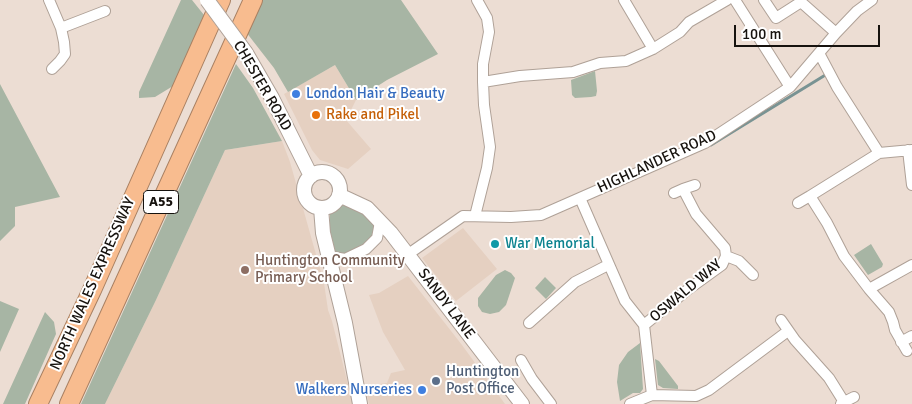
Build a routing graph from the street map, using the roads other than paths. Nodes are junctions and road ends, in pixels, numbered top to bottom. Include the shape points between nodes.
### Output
1 (49, 0) edge
2 (207, 0) edge
3 (221, 0) edge
4 (253, 0) edge
5 (477, 0) edge
6 (624, 0) edge
7 (727, 0) edge
8 (735, 0) edge
9 (764, 0) edge
10 (872, 0) edge
11 (105, 11) dead end
12 (61, 28) junction
13 (836, 33) junction
14 (653, 49) junction
15 (819, 52) junction
16 (52, 68) dead end
17 (483, 82) junction
18 (790, 88) junction
19 (910, 150) edge
20 (878, 153) junction
21 (311, 176) junction
22 (695, 185) dead end
23 (912, 185) edge
24 (339, 195) junction
25 (810, 196) junction
26 (580, 198) junction
27 (798, 203) dead end
28 (321, 208) junction
29 (475, 216) junction
30 (380, 222) junction
31 (407, 255) junction
32 (328, 256) junction
33 (726, 256) junction
34 (608, 265) junction
35 (912, 265) edge
36 (753, 275) dead end
37 (869, 288) junction
38 (781, 320) dead end
39 (529, 323) dead end
40 (644, 325) junction
41 (788, 331) junction
42 (912, 336) edge
43 (521, 360) dead end
44 (652, 395) junction
45 (678, 400) edge
46 (846, 401) edge
47 (38, 404) edge
48 (69, 404) edge
49 (360, 404) edge
50 (522, 404) edge
51 (550, 404) edge
52 (630, 404) edge

1 - 12 street
2 - 21 main road, CHESTER ROAD, bridge via 246,54
3 - 47 highway, NORTH WALES EXPRESSWAY / A55
4 - 48 highway, NORTH WALES EXPRESSWAY / A55
5 - 17 street via 487,18 489,32
6 - 14 street
7 - 14 street via 689,22 680,32
8 - 18 street
9 - 13 street via 776,18 801,2
10 - 13 street, HIGHLANDER ROAD
11 - 12 street
12 - 16 street via 65,54
13 - 15 street, HIGHLANDER ROAD
14 - 17 street via 626,61 600,63 573,72
15 - 18 street, HIGHLANDER ROAD
15 - 20 street
17 - 29 street via 490,147
18 - 26 street, HIGHLANDER ROAD via 705,143
19 - 20 street
19 - 23 street
20 - 25 street
21 - 24 main road via 320,172 330,174 339,186
21 - 28 main road via 304,187 305,195 309,203
22 - 33 street, OSWALD WAY via 679,191 725,248
24 - 28 main road via 334,203
24 - 30 main road, SANDY LANE via 367,208
25 - 27 street
25 - 37 street via 844,256
26 - 29 street, HIGHLANDER ROAD via 542,215
26 - 34 street
28 - 32 main road
29 - 31 street, HIGHLANDER ROAD via 463,216
30 - 31 main road, SANDY LANE
30 - 32 street via 377,238 366,249 346,259
31 - 50 main road, SANDY LANE
32 - 49 main road
33 - 36 street, OSWALD WAY via 739,261
33 - 40 street, OSWALD WAY via 722,265
34 - 39 street via 575,282
34 - 40 street via 625,301
35 - 37 street
37 - 42 street via 889,312 904,347
38 - 41 street
40 - 44 street
41 - 45 street via 709,390
41 - 46 street
43 - 51 street
44 - 45 street
44 - 52 street

